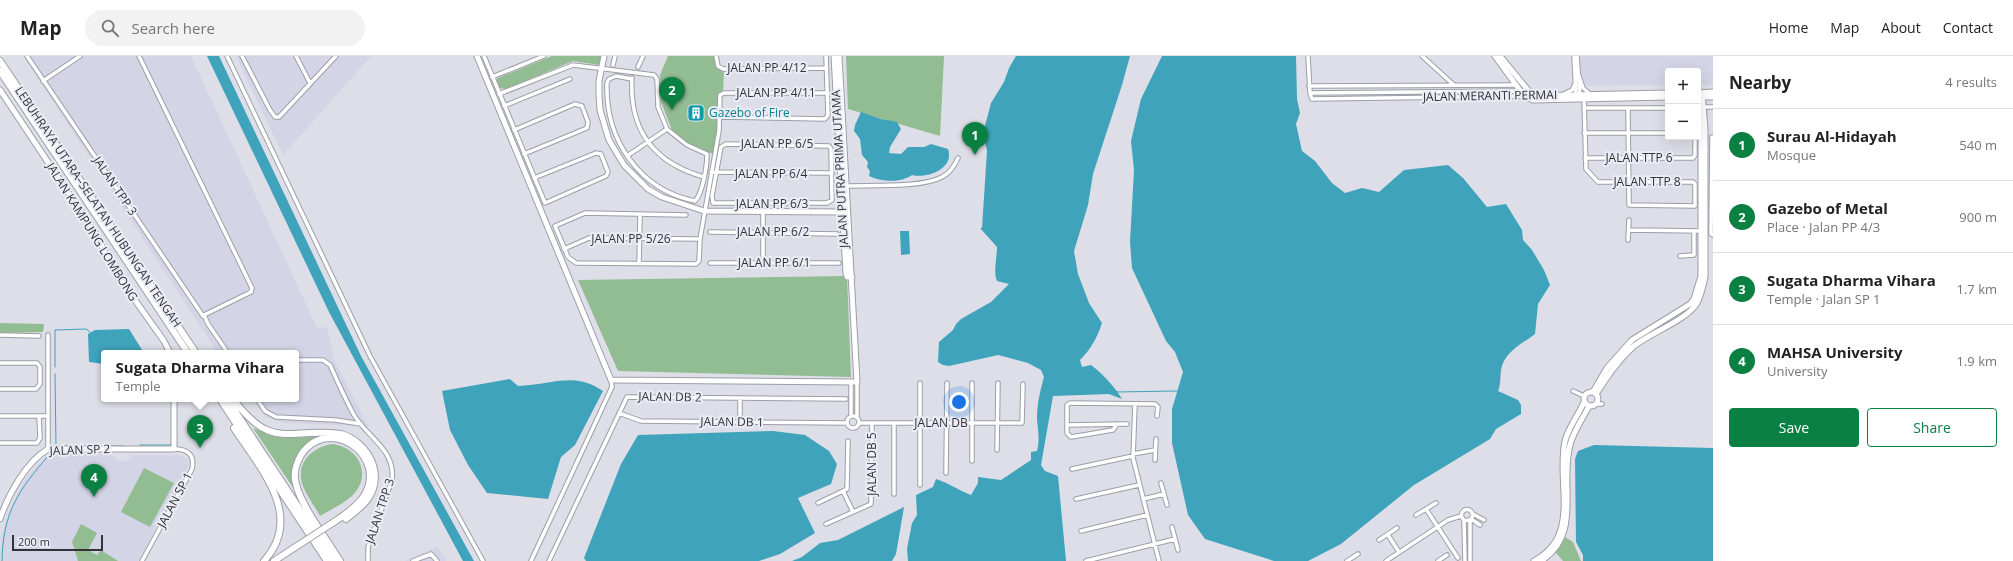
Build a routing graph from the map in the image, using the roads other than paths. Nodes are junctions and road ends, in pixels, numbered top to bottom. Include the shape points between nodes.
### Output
1 (27, 56) edge
2 (80, 56) edge
3 (139, 56) edge
4 (227, 56) edge
5 (242, 56) edge
6 (296, 56) edge
7 (336, 56) edge
8 (477, 56) edge
9 (484, 56) edge
10 (544, 56) edge
11 (604, 56) edge
12 (615, 56) edge
13 (643, 56) edge
14 (716, 56) edge
15 (826, 56) edge
16 (834, 56) edge
17 (839, 56) edge
18 (1308, 56) edge
19 (1422, 56) edge
20 (1495, 56) edge
21 (1500, 56) edge
22 (1574, 56) edge
23 (1577, 56) edge
24 (0, 61) edge
25 (613, 65) dead end
26 (638, 67) dead end
27 (602, 68) junction
28 (826, 68) junction
29 (837, 68) junction
30 (1578, 69) junction
31 (0, 71) edge
32 (632, 73) junction
33 (492, 77) junction
34 (570, 79) dead end
35 (632, 79) junction
36 (43, 81) junction
37 (310, 83) junction
38 (1575, 84) junction
39 (1454, 85) junction
40 (1517, 85) junction
41 (1309, 86) junction
42 (0, 90) edge
43 (1521, 91) junction
44 (1713, 92) edge
45 (828, 93) junction
46 (1310, 93) junction
47 (1665, 93) edge
48 (499, 94) junction
49 (1590, 94) junction
50 (1532, 95) junction
51 (1563, 95) junction
52 (1701, 95) edge
53 (1701, 95) edge
54 (1524, 96) junction
55 (1580, 97) junction
56 (1665, 97) edge
57 (1713, 97) edge
58 (1701, 99) edge
59 (504, 106) junction
60 (1713, 107) edge
61 (1584, 108) junction
62 (1628, 108) junction
63 (1665, 108) edge
64 (1703, 108) junction
65 (720, 117) junction
66 (667, 129) junction
67 (514, 130) junction
68 (1701, 130) edge
69 (1584, 133) junction
70 (1628, 133) junction
71 (1665, 133) edge
72 (1701, 137) edge
73 (1712, 137) edge
74 (1699, 140) edge
75 (1700, 140) edge
76 (648, 142) junction
77 (524, 154) junction
78 (627, 156) junction
79 (958, 158) dead end
80 (1585, 158) junction
81 (1628, 158) junction
82 (1712, 161) edge
83 (711, 172) junction
84 (717, 174) junction
85 (832, 174) junction
86 (704, 177) junction
87 (534, 178) junction
88 (1628, 182) junction
89 (846, 186) junction
90 (1712, 186) edge
91 (1712, 210) edge
92 (704, 211) junction
93 (763, 212) junction
94 (842, 212) junction
95 (640, 214) junction
96 (686, 215) dead end
97 (1629, 220) dead end
98 (1629, 230) junction
99 (1694, 231) junction
100 (1703, 231) junction
101 (710, 232) dead end
102 (763, 232) junction
103 (837, 234) dead end
104 (1712, 235) edge
105 (640, 239) junction
106 (700, 239) junction
107 (1628, 240) dead end
108 (564, 249) junction
109 (1680, 256) dead end
110 (1703, 260) junction
111 (710, 263) dead end
112 (763, 263) junction
113 (839, 263) dead end
114 (639, 264) junction
115 (852, 277) junction
116 (204, 316) junction
117 (1655, 324) junction
118 (1659, 330) junction
119 (177, 331) junction
120 (0, 335) edge
121 (48, 335) dead end
122 (39, 336) dead end
123 (168, 350) edge
124 (186, 350) edge
125 (194, 350) edge
126 (226, 350) edge
127 (1620, 355) junction
128 (299, 360) edge
129 (0, 363) edge
130 (611, 380) junction
131 (851, 382) junction
132 (857, 382) junction
133 (920, 383) dead end
134 (947, 383) dead end
135 (972, 383) dead end
136 (998, 383) dead end
137 (1023, 384) dead end
138 (0, 389) edge
139 (1573, 392) dead end
140 (1594, 393) junction
141 (1584, 396) junction
142 (740, 398) junction
143 (846, 399) dead end
144 (174, 402) edge
145 (218, 402) edge
146 (222, 402) edge
147 (229, 402) edge
148 (235, 402) edge
149 (259, 402) edge
150 (1584, 402) junction
151 (1135, 404) junction
152 (1589, 406) junction
153 (619, 413) junction
154 (0, 416) edge
155 (39, 416) junction
156 (48, 416) junction
157 (851, 416) junction
158 (1157, 416) dead end
159 (857, 417) junction
160 (740, 422) junction
161 (847, 423) junction
162 (860, 423) junction
163 (872, 423) junction
164 (894, 423) junction
165 (920, 423) junction
166 (946, 423) junction
167 (972, 423) junction
168 (998, 423) junction
169 (361, 424) junction
170 (1117, 424) junction
171 (1127, 424) dead end
172 (1067, 425) junction
173 (1156, 439) dead end
174 (848, 441) dead end
175 (0, 444) edge
176 (48, 449) junction
177 (174, 449) junction
178 (997, 450) dead end
179 (1155, 450) junction
180 (1133, 455) junction
181 (1155, 460) dead end
182 (972, 461) dead end
183 (1072, 470) dead end
184 (946, 473) dead end
185 (1161, 483) dead end
186 (920, 485) dead end
187 (1139, 485) junction
188 (843, 491) junction
189 (894, 494) dead end
190 (1164, 494) junction
191 (1076, 499) dead end
192 (1143, 499) junction
193 (818, 503) dead end
194 (1436, 503) dead end
195 (1167, 505) dead end
196 (1426, 509) junction
197 (853, 512) junction
198 (1473, 514) junction
199 (1147, 515) junction
200 (1416, 515) dead end
201 (1462, 516) junction
202 (0, 519) edge
203 (1464, 520) junction
204 (1470, 520) junction
205 (1484, 520) dead end
206 (335, 523) junction
207 (826, 524) dead end
208 (1480, 526) dead end
209 (1172, 527) dead end
210 (1437, 527) junction
211 (1397, 528) dead end
212 (1080, 531) dead end
213 (1388, 534) junction
214 (1175, 539) junction
215 (1379, 540) dead end
216 (1154, 544) junction
217 (298, 548) junction
218 (1178, 550) dead end
219 (1399, 552) junction
220 (1549, 553) junction
221 (1358, 554) dead end
222 (1447, 555) dead end
223 (1458, 558) dead end
224 (1470, 560) edge
225 (142, 561) edge
226 (264, 561) edge
227 (274, 561) edge
228 (281, 561) edge
229 (327, 561) edge
230 (334, 561) edge
231 (340, 561) edge
232 (368, 561) edge
233 (413, 561) edge
234 (437, 561) edge
235 (483, 561) edge
236 (531, 561) edge
237 (549, 561) edge
238 (1086, 561) edge
239 (1159, 561) edge
240 (1349, 561) edge
241 (1386, 561) edge
242 (1438, 561) edge
243 (1465, 561) edge
244 (1534, 561) edge
245 (1541, 561) edge

1 - 36 street, JALAN TPP 3
2 - 36 street
3 - 116 street via 252,288 251,292
4 - 235 street via 370,356
5 - 37 street via 270,110 276,116 279,116
6 - 37 street
7 - 37 street
8 - 130 street
9 - 33 street
10 - 33 street
11 - 27 street
12 - 25 street
13 - 26 street
14 - 28 street, JALAN PP 4/12 via 718,66 723,69
15 - 28 street
16 - 29 street, JALAN PUTRA PRIMA UTAMA
17 - 29 street, JALAN PUTRA PRIMA UTAMA
18 - 41 street
19 - 39 street
20 - 40 street
21 - 50 street
22 - 38 street
23 - 30 street
24 - 119 highway, LEBUHRAYA UTARA–SELATAN HUBUNGAN TENGAH
27 - 32 street
27 - 48 street via 572,65
27 - 92 street via 599,81 600,110 609,140 624,165 648,189 662,197
28 - 29 street
28 - 45 street
29 - 89 street, JALAN PUTRA PRIMA UTAMA
29 - 94 street, JALAN PUTRA PRIMA UTAMA
30 - 49 street via 1582,87
30 - 55 street
31 - 119 highway, LEBUHRAYA UTARA–SELATAN HUBUNGAN TENGAH
32 - 35 street
32 - 66 street via 656,77 658,107
33 - 48 street
34 - 59 street
35 - 76 street via 632,107
35 - 78 street via 616,76 609,79 607,90 608,111 613,130
36 - 116 street, JALAN TPP 3
38 - 51 street via 1572,90
38 - 55 street
39 - 40 street
39 - 41 street
40 - 43 street
41 - 46 street
42 - 123 street, JALAN KAMPUNG LOMBONG via 97,236 115,272
43 - 46 street, JALAN MERANTI PERMAI
43 - 54 street
44 - 52 street
45 - 65 street, JALAN PP 4/11 via 724,93 720,95
45 - 65 street via 828,115 825,119
46 - 54 street, JALAN MERANTI PERMAI via 1312,99
47 - 49 street, JALAN MERANTI PERMAI
48 - 59 street
49 - 55 street, JALAN MERANTI PERMAI
50 - 51 street, JALAN MERANTI PERMAI
50 - 54 street, JALAN MERANTI PERMAI
51 - 55 street, JALAN MERANTI PERMAI
53 - 57 street
54 - 55 street via 1533,100
55 - 56 street
55 - 61 street
58 - 64 street
59 - 67 street
60 - 64 street
61 - 62 street
61 - 69 street
62 - 63 street
62 - 70 street
64 - 68 street
65 - 83 street
66 - 76 street
66 - 86 street via 687,145 706,154
67 - 77 street
67 - 77 street via 575,104 582,106 588,122 587,128
69 - 70 street
69 - 80 street
70 - 71 street
70 - 81 street
72 - 73 street
73 - 82 street
74 - 81 street, JALAN TTP 6 via 1693,158
75 - 100 street
76 - 78 street
76 - 86 street via 675,167
77 - 87 street
78 - 86 street via 645,177 665,191 690,200 695,201 699,197
79 - 89 street via 950,171 935,180
80 - 81 street, JALAN TTP 6
80 - 88 street, JALAN TTP 8 via 1587,171 1600,182
81 - 88 street
82 - 90 street
83 - 84 street, JALAN PP 6/4
83 - 92 street
84 - 85 street, JALAN PP 6/4
84 - 85 street, JALAN PP 6/5 via 721,147 726,144 829,146
84 - 85 street, JALAN PP 6/3 via 712,196 716,204 827,203 832,200
87 - 87 street via 545,203 606,176 608,172 601,154 598,153
88 - 88 street, JALAN TTP 8 via 1694,183 1695,206 1629,205
89 - 115 street, JALAN PUTRA PRIMA UTAMA
90 - 91 street
91 - 104 street
92 - 93 street
92 - 106 street
93 - 94 street
93 - 102 street
94 - 115 street, JALAN PUTRA PRIMA UTAMA via 846,275
95 - 96 street
95 - 105 street
95 - 108 street via 585,214 555,226
97 - 98 street
98 - 99 street
98 - 107 street
99 - 100 street
99 - 109 street via 1694,255
100 - 110 street
101 - 102 street, JALAN PP 6/2
102 - 103 street, JALAN PP 6/2
102 - 112 street
105 - 106 street, JALAN PP 5/26
105 - 108 street, JALAN PP 5/26 via 588,238
105 - 114 street
106 - 114 street via 699,261 696,264
108 - 114 street via 576,263
110 - 117 street via 1693,301
110 - 118 street via 1705,277 1696,304 1689,312
111 - 112 street, JALAN PP 6/1
112 - 113 street, JALAN PP 6/1
115 - 132 street, JALAN PUTRA PRIMA UTAMA
116 - 126 street, JALAN TPP 3
117 - 118 street
117 - 127 street via 1632,340
118 - 127 street
119 - 124 highway
119 - 125 highway
120 - 122 street
121 - 156 street
127 - 140 street
128 - 169 street, JALAN TPP 3 via 327,362
129 - 138 street via 39,364 40,384 38,388
130 - 131 street
130 - 236 street via 612,387
131 - 132 street
131 - 157 street
132 - 159 street
133 - 165 street
134 - 166 street
135 - 167 street
136 - 168 street
137 - 168 street, JALAN DB via 1023,422
139 - 141 street
140 - 141 street
140 - 152 street via 1597,403
141 - 150 street
142 - 143 street, JALAN DB 2
142 - 153 street, JALAN DB 2 via 630,396 624,399
142 - 160 street
144 - 177 street
145 - 226 highway via 259,466 279,506 282,519 279,539
146 - 229 highway
147 - 230 highway
148 - 206 highway via 247,417 265,430 282,434 341,434 355,439 366,450 374,471 371,493 361,507
149 - 169 street via 265,411 276,417
150 - 152 street
150 - 220 street via 1564,443 1564,505 1561,530
151 - 158 street via 1155,404 1158,407
151 - 172 street via 1068,404
151 - 180 street
152 - 220 street via 1569,450 1565,531 1562,540
153 - 160 street, JALAN DB 1 via 637,421
153 - 237 street, JALAN DB 2
154 - 155 street
155 - 156 street
155 - 175 street via 40,438 37,443
156 - 176 street
157 - 159 street
157 - 161 street
159 - 162 street
160 - 161 street, JALAN DB 1
161 - 162 street via 848,427 854,429
162 - 163 street, JALAN DB
163 - 164 street, JALAN DB
163 - 197 street, JALAN DB 5 via 871,504
164 - 165 street, JALAN DB
164 - 189 street
165 - 166 street, JALAN DB
165 - 186 street
166 - 167 street, JALAN DB
166 - 184 street
167 - 168 street, JALAN DB
167 - 182 street
168 - 178 street
169 - 232 street, JALAN TPP 3 via 382,448 393,473 368,547
170 - 171 street
170 - 172 street
170 - 172 street via 1113,430 1072,437 1068,434
173 - 179 street
174 - 188 street via 848,487
176 - 177 street, JALAN SP 2
176 - 202 street, JALAN SP 2 via 34,461 15,486
177 - 225 street, JALAN SP 1 via 190,453 193,459 192,469
179 - 180 street
179 - 181 street
180 - 183 street
180 - 187 street
185 - 190 street
187 - 191 street
187 - 192 street
188 - 193 street
188 - 197 street
190 - 192 street
190 - 195 street
192 - 199 street
194 - 196 street
196 - 200 street
196 - 210 street
197 - 207 street, JALAN DB 5
198 - 201 street via 1466,510
198 - 204 street
198 - 205 street
199 - 212 street
199 - 216 street
201 - 203 street
201 - 210 street
203 - 204 street
203 - 243 street
204 - 208 street
204 - 224 street
206 - 217 highway
206 - 231 highway via 364,496 369,474 365,459 357,448 347,441 329,438 315,443 303,453 296,466 295,479 302,499
209 - 214 street
210 - 219 street
210 - 223 street
211 - 213 street
213 - 215 street
213 - 219 street
214 - 216 street
214 - 218 street
216 - 238 street
216 - 239 street
217 - 227 highway
217 - 228 highway
219 - 241 street
220 - 244 street
220 - 245 street
221 - 240 street
222 - 242 street
233 - 234 street via 430,554

